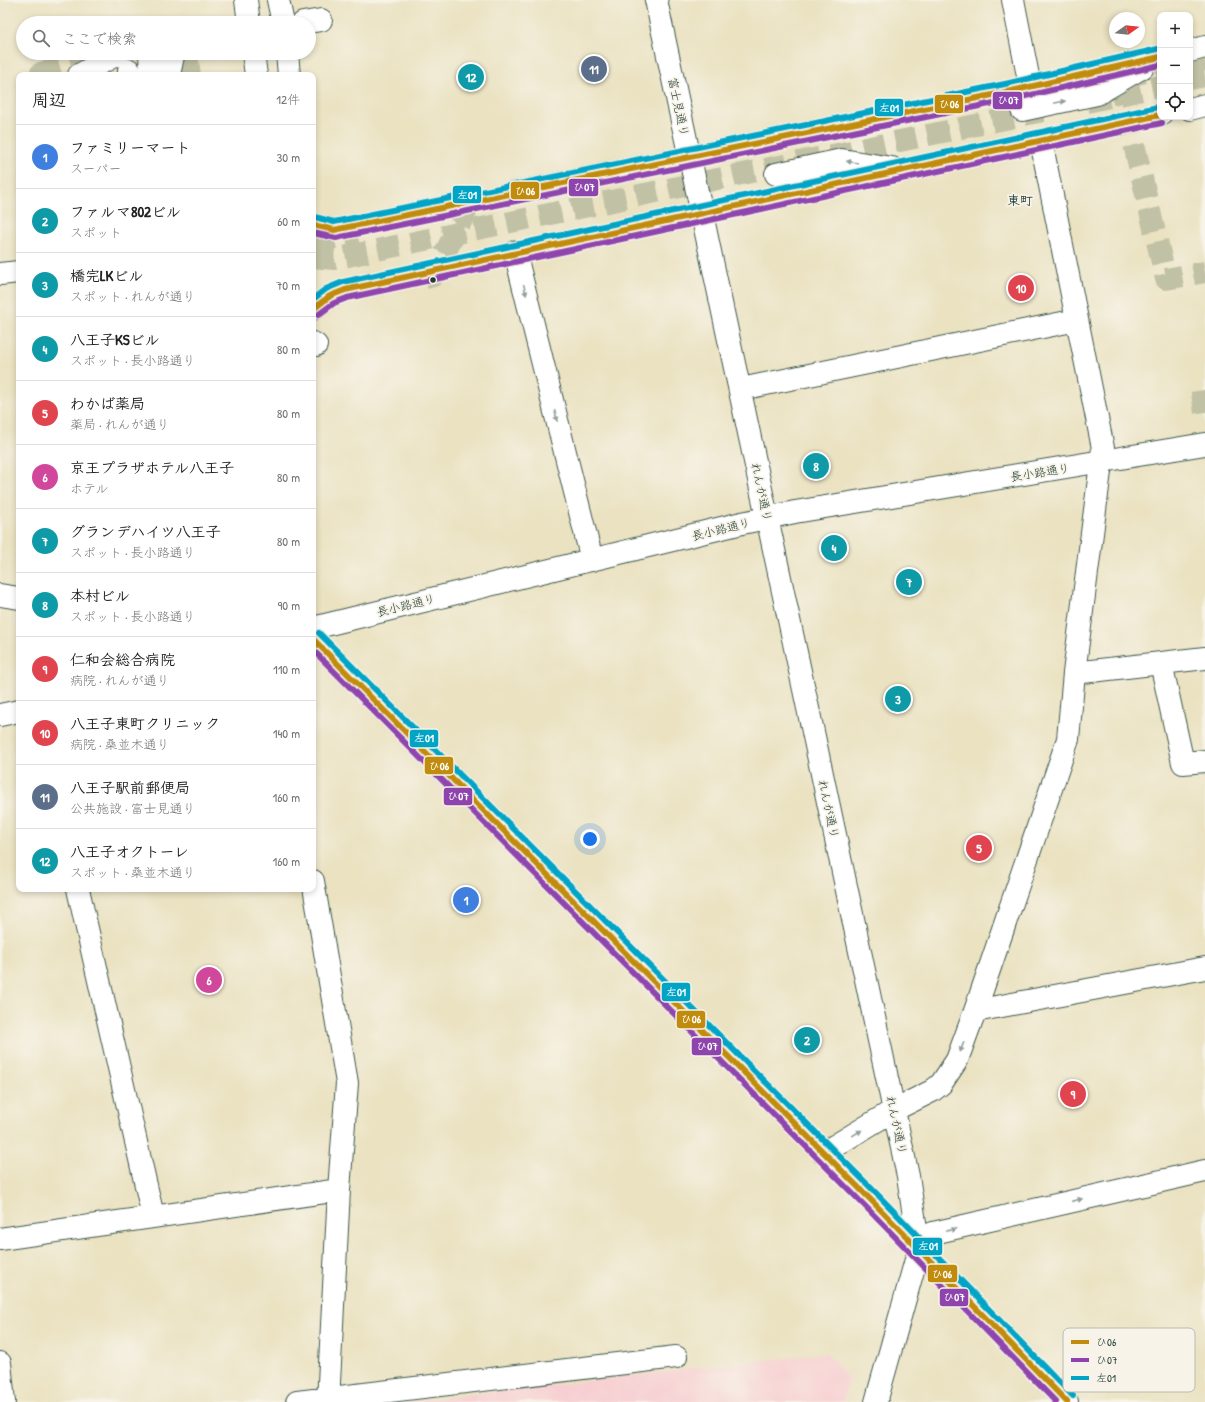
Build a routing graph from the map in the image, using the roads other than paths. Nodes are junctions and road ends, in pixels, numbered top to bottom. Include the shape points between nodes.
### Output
1 (246, 0) edge
2 (278, 0) edge
3 (656, 0) edge
4 (1013, 0) edge
5 (248, 16) edge
6 (281, 16) edge
7 (1205, 47) edge
8 (1193, 50) edge
9 (1157, 59) edge
10 (150, 60) edge
11 (172, 60) edge
12 (254, 60) edge
13 (288, 60) edge
14 (1157, 60) edge
15 (126, 66) edge
16 (90, 72) edge
17 (151, 72) edge
18 (170, 72) edge
19 (256, 72) edge
20 (289, 72) edge
21 (1030, 86) junction
22 (1205, 106) edge
23 (1193, 108) edge
24 (1022, 110) tunnel mouth
25 (1157, 116) edge
26 (1041, 141) junction
27 (690, 156) junction
28 (905, 170) junction
29 (776, 174) dead end
30 (703, 214) junction
31 (316, 226) edge
32 (334, 230) junction
33 (316, 239) edge
34 (515, 252) junction
35 (16, 272) edge
36 (0, 274) edge
37 (316, 307) edge
38 (1077, 320) junction
39 (741, 390) junction
40 (1205, 444) edge
41 (1101, 462) junction
42 (767, 518) junction
43 (592, 560) junction
44 (0, 594) edge
45 (16, 597) edge
46 (316, 627) edge
47 (316, 642) edge
48 (1205, 658) edge
49 (1162, 663) junction
50 (1074, 673) junction
51 (16, 712) edge
52 (0, 715) edge
53 (1205, 761) edge
54 (79, 892) edge
55 (315, 892) edge
56 (1205, 968) edge
57 (975, 1011) junction
58 (894, 1110) junction
59 (824, 1153) junction
60 (1205, 1171) edge
61 (339, 1190) junction
62 (153, 1216) junction
63 (0, 1239) edge
64 (920, 1249) junction
65 (676, 1357) dead end
66 (0, 1363) edge
67 (328, 1400) edge
68 (4, 1402) edge
69 (297, 1402) edge
70 (876, 1402) edge
71 (1067, 1402) edge

1 - 5 street
2 - 6 street
3 - 27 street, 富士見通り
4 - 21 street
7 - 8 street
9 - 21 street
10 - 17 street
11 - 18 street
12 - 19 street
13 - 20 street
24 -> 14 street via 1097,94
15 - 16 street
21 - 27 street
22 - 23 street
25 - 26 street
26 - 28 street
26 - 38 street
27 - 30 street, 富士見通り
27 - 32 street
28 -> 29 street via 842,160
28 - 30 street
30 - 34 street
30 - 39 street, れんが通り
31 - 32 street
32 - 33 street
34 - 37 street via 345,290 330,296
34 -> 43 street
35 - 36 street
38 - 39 street
38 - 41 street via 1103,448
39 - 42 street, れんが通り
40 - 41 street, 長小路通り
41 - 42 street, 長小路通り
41 - 50 street
42 - 43 street, 長小路通り
42 - 58 street, れんが通り
43 - 46 street, 長小路通り
44 - 45 street
47 - 59 street
48 - 49 street
49 - 50 street
49 - 53 street via 1183,763
50 - 57 street via 1068,738
51 - 52 street
54 - 62 street
55 - 61 street via 346,1083
56 - 57 street
57 -> 58 street via 957,1060 941,1084
59 -> 58 street
58 - 64 street, れんが通り
59 - 64 street
64 -> 60 street via 933,1233
61 - 62 street
61 - 67 street
62 - 63 street
64 - 70 street, れんが通り
64 - 71 street
65 - 67 street
66 - 68 street
67 - 69 street

